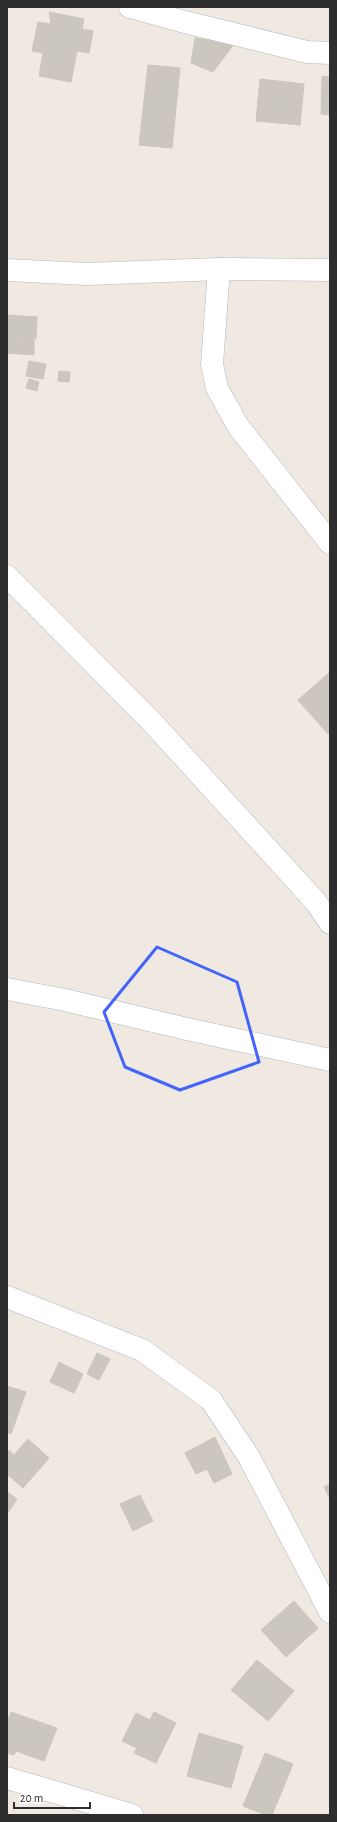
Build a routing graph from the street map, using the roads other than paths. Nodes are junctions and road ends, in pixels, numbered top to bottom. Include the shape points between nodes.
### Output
1 (130, 7) edge
2 (330, 53) edge
3 (7, 270) edge
4 (219, 270) junction
5 (330, 270) edge
6 (328, 534) edge
7 (7, 576) edge
8 (330, 922) edge
9 (7, 989) edge
10 (330, 1060) edge
11 (7, 1297) edge
12 (330, 1612) edge
13 (7, 1778) edge
14 (132, 1815) edge

1 - 2 street via 307,52
3 - 4 street via 87,274
4 - 5 street
4 - 6 street via 212,364 218,388 238,426
7 - 8 street via 152,721 316,902
9 - 10 street
11 - 12 street via 142,1350 211,1400 249,1457
13 - 14 street

